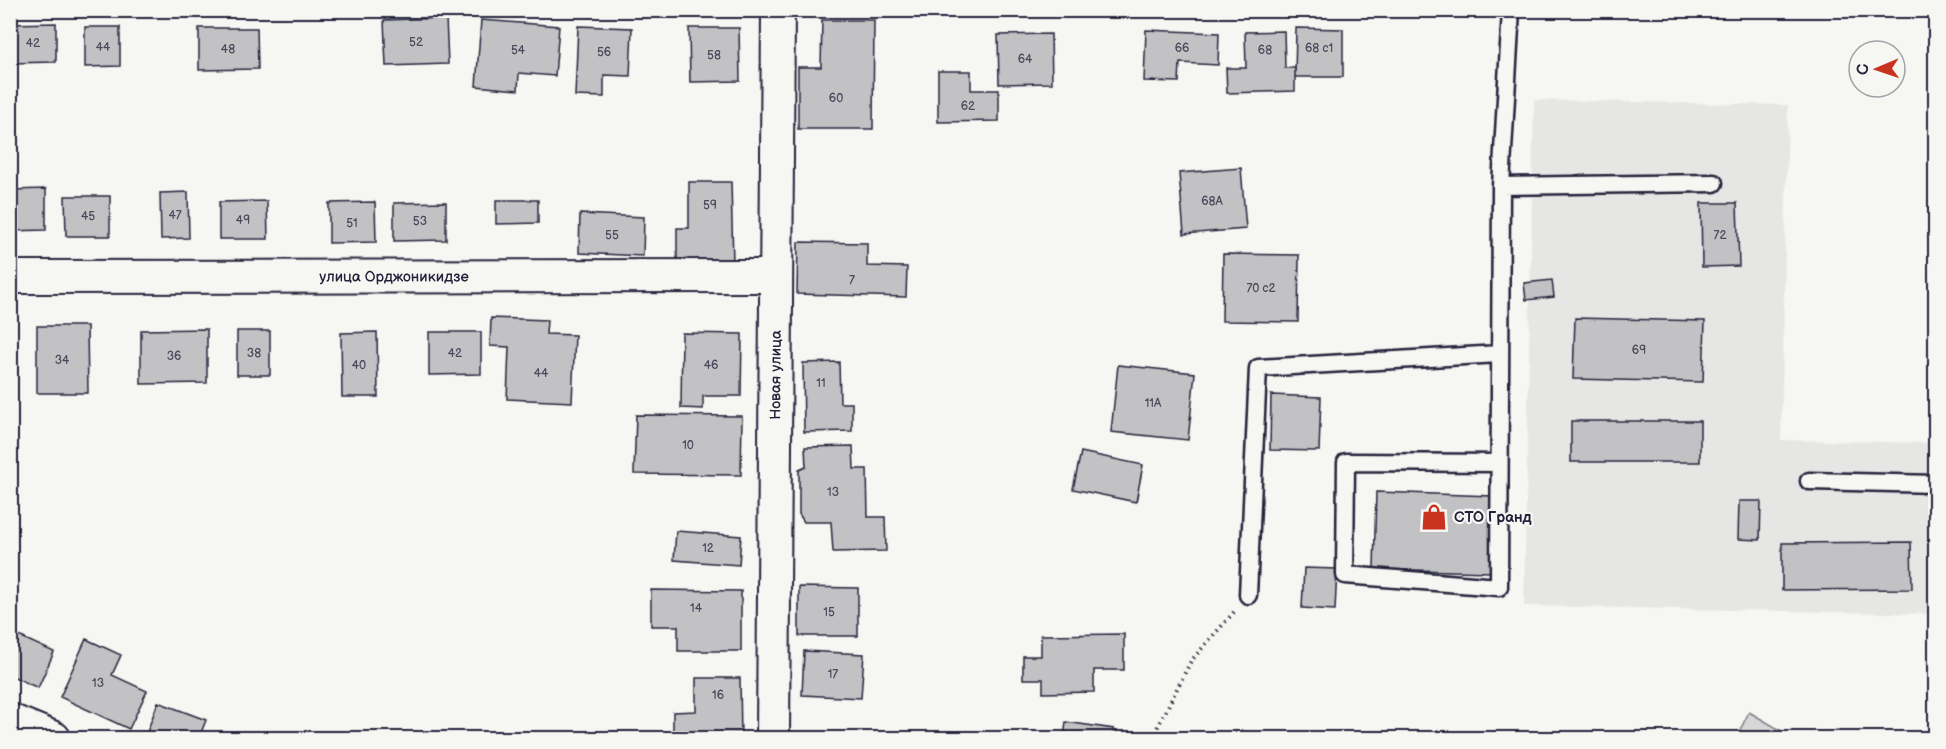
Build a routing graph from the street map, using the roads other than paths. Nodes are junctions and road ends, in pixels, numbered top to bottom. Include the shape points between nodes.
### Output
1 (778, 10) edge
2 (1511, 10) edge
3 (1714, 183) dead end
4 (1501, 186) junction
5 (776, 276) junction
6 (10, 277) edge
7 (1499, 354) junction
8 (1498, 463) junction
9 (1809, 481) dead end
10 (1935, 484) edge
11 (1248, 595) road end
12 (10, 720) edge
13 (54, 738) edge
14 (773, 738) edge

1 - 5 street, Новая улица
2 - 4 lane
3 - 4 lane
4 - 7 lane
5 - 6 street, улица Орджоникидзе
5 - 14 street, Новая улица
7 - 8 lane
7 - 11 lane via 1258,368
8 - 8 lane via 1346,462 1345,575 1498,587
9 - 10 lane
12 - 13 street

